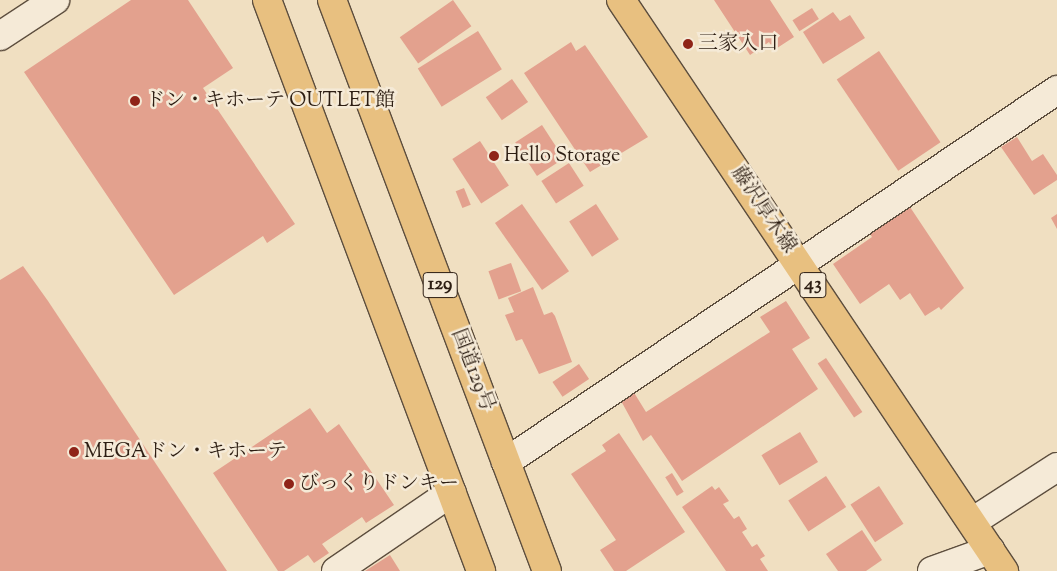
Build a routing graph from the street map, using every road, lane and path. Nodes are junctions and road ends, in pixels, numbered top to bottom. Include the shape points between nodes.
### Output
1 (55, 0) edge
2 (267, 0) edge
3 (332, 0) edge
4 (621, 0) edge
5 (0, 36) edge
6 (1057, 90) edge
7 (799, 263) junction
8 (506, 462) junction
9 (1057, 467) edge
10 (452, 492) junction
11 (972, 522) junction
12 (997, 560) edge
13 (336, 571) edge
14 (481, 571) edge
15 (547, 571) edge
16 (932, 571) edge

1 - 5 street
2 - 10 main road
3 - 8 main road, 国道129号 / 129
4 - 7 main road, 藤沢厚木線 / 43
6 - 7 street
7 - 8 street
7 - 11 main road, 藤沢厚木線 / 43
8 - 15 main road, 国道129号 / 129
9 - 11 street
10 - 13 street
10 - 14 main road
11 - 12 main road, 藤沢厚木線 / 43
12 - 16 street

